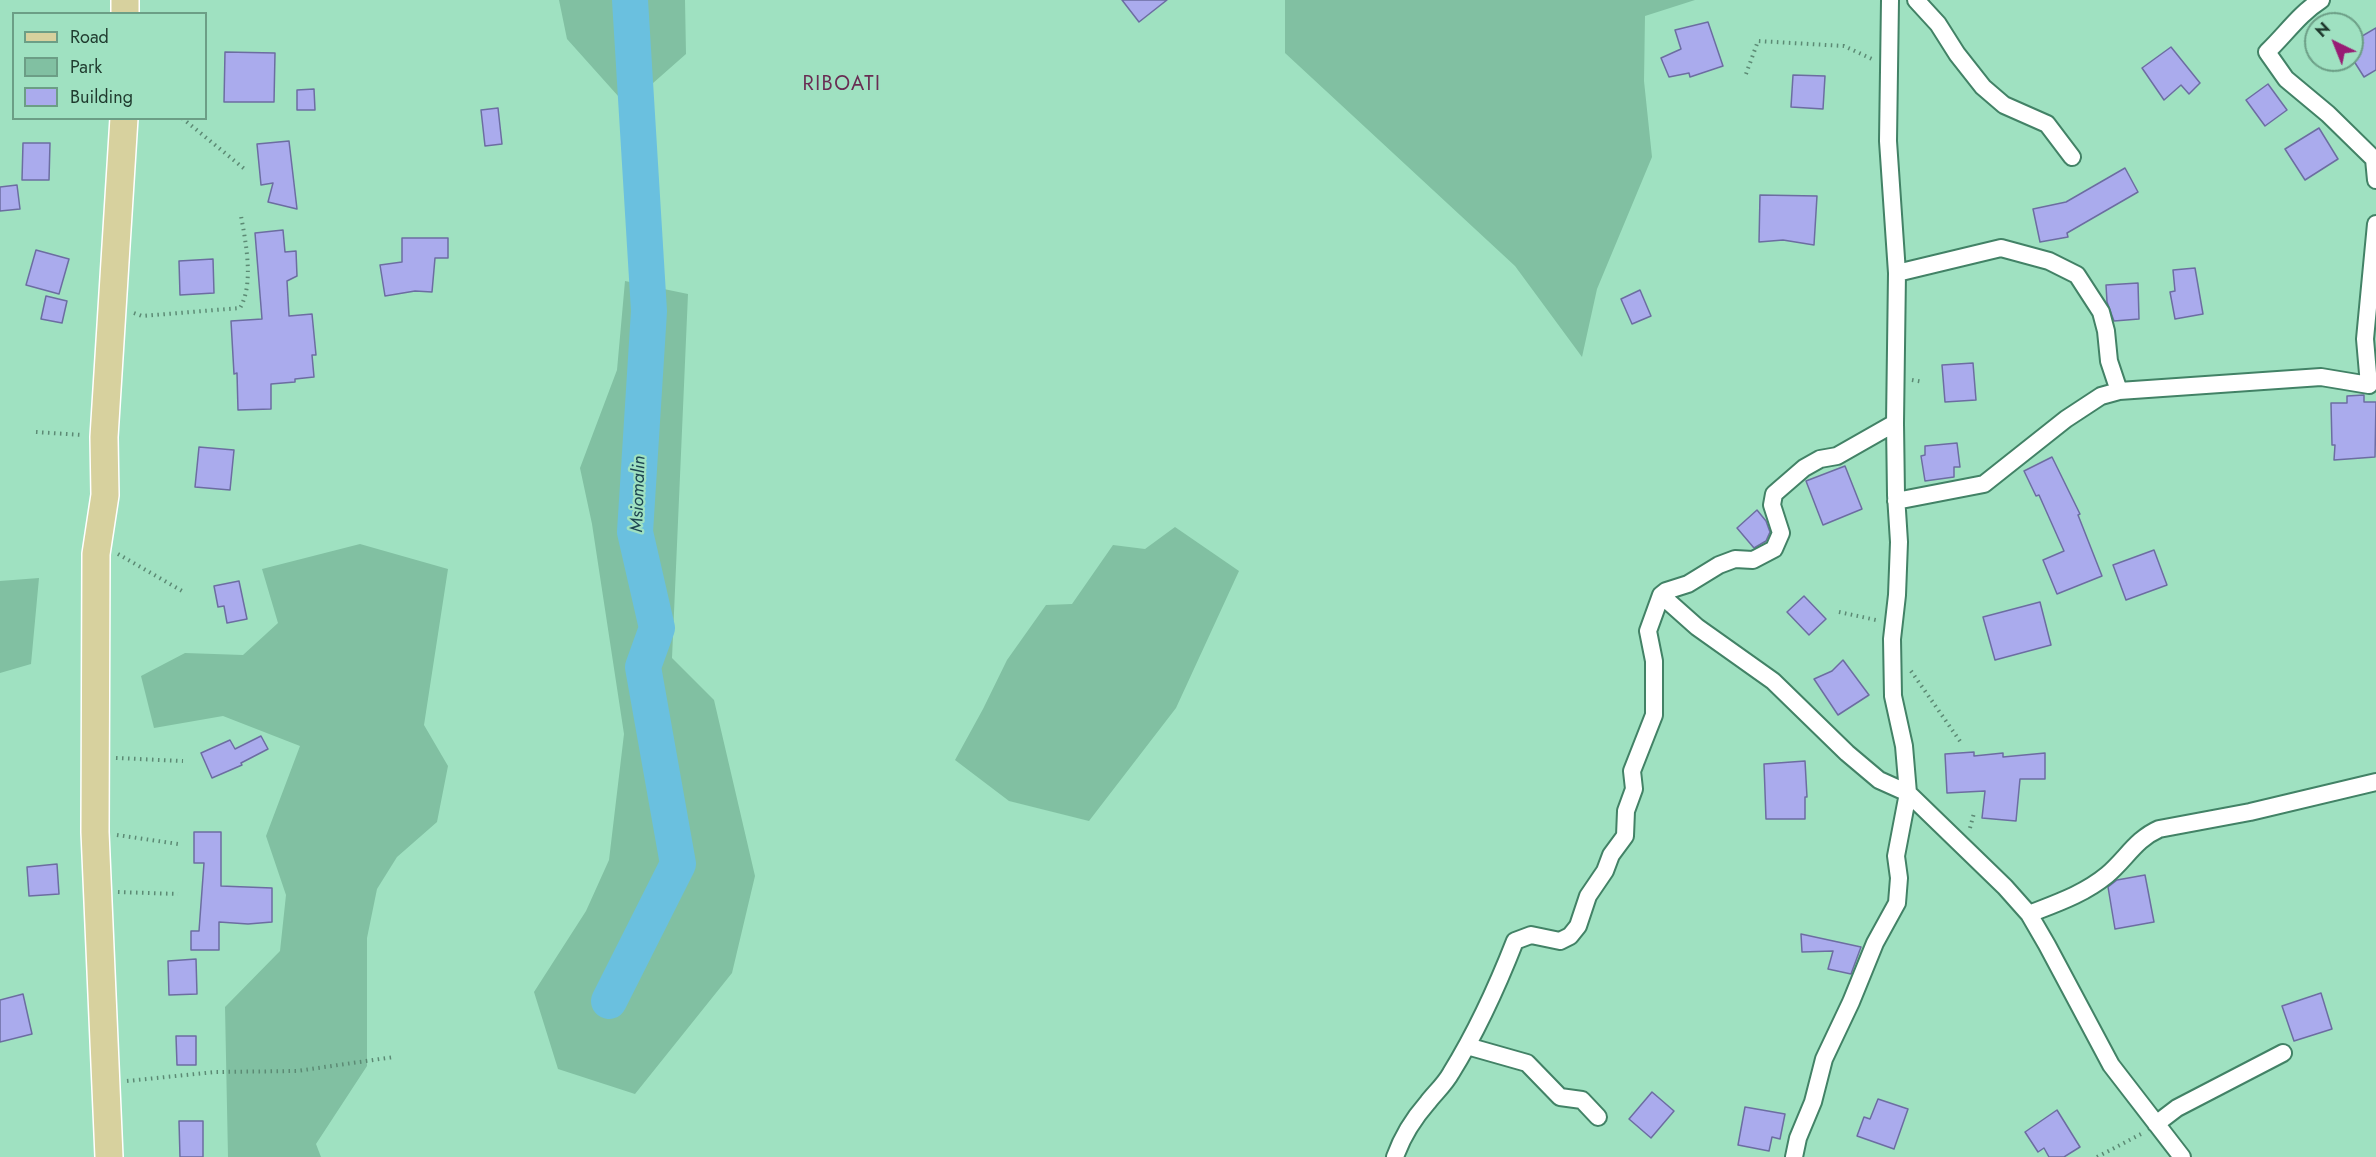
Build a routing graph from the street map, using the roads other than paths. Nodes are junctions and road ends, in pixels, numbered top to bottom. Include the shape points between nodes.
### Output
1 (1890, 0) edge
2 (1916, 0) edge
3 (2320, 0) edge
4 (124, 120) edge
5 (2072, 157) dead end
6 (2376, 180) edge
7 (2376, 224) edge
8 (1897, 273) junction
9 (2119, 391) junction
10 (1894, 423) junction
11 (1896, 501) junction
12 (1661, 595) junction
13 (2376, 782) edge
14 (1908, 793) junction
15 (2029, 914) junction
16 (1467, 1046) junction
17 (2283, 1053) dead end
18 (1598, 1117) dead end
19 (2156, 1124) junction
20 (109, 1157) edge
21 (1395, 1157) edge
22 (1794, 1157) edge
23 (2182, 1157) edge

1 - 8 street via 1888,141
2 - 5 street via 1983,87 2004,105 2047,124
3 - 6 street via 2267,52 2286,79 2374,159
4 - 20 main road via 104,437 105,495 96,554 95,832
7 - 9 street via 2365,339 2369,385 2321,377
8 - 9 street via 2001,248 2049,261 2077,275 2101,312 2109,361
8 - 10 street
9 - 11 street via 2101,396 2066,419 1984,484
10 - 11 street
10 - 12 street via 1837,456 1804,468 1774,494 1772,505 1781,533 1774,549 1753,560 1736,559 1719,565
11 - 14 street via 1899,542 1892,639 1893,696 1904,746
12 - 14 street via 1697,627 1773,681 1879,780
12 - 16 street via 1648,631 1654,661 1654,715 1632,771 1634,789 1626,811 1624,836 1588,896 1578,926 1570,936 1560,941 1531,935 1515,941
13 - 15 street via 2159,830 2146,835 2083,893
14 - 15 street
14 - 22 street via 1896,856 1897,903 1824,1059
15 - 19 street via 2111,1065
16 - 18 street via 1527,1063 1560,1097 1582,1101
16 - 21 street via 1449,1077 1401,1140
17 - 19 street via 2177,1108
19 - 23 street

